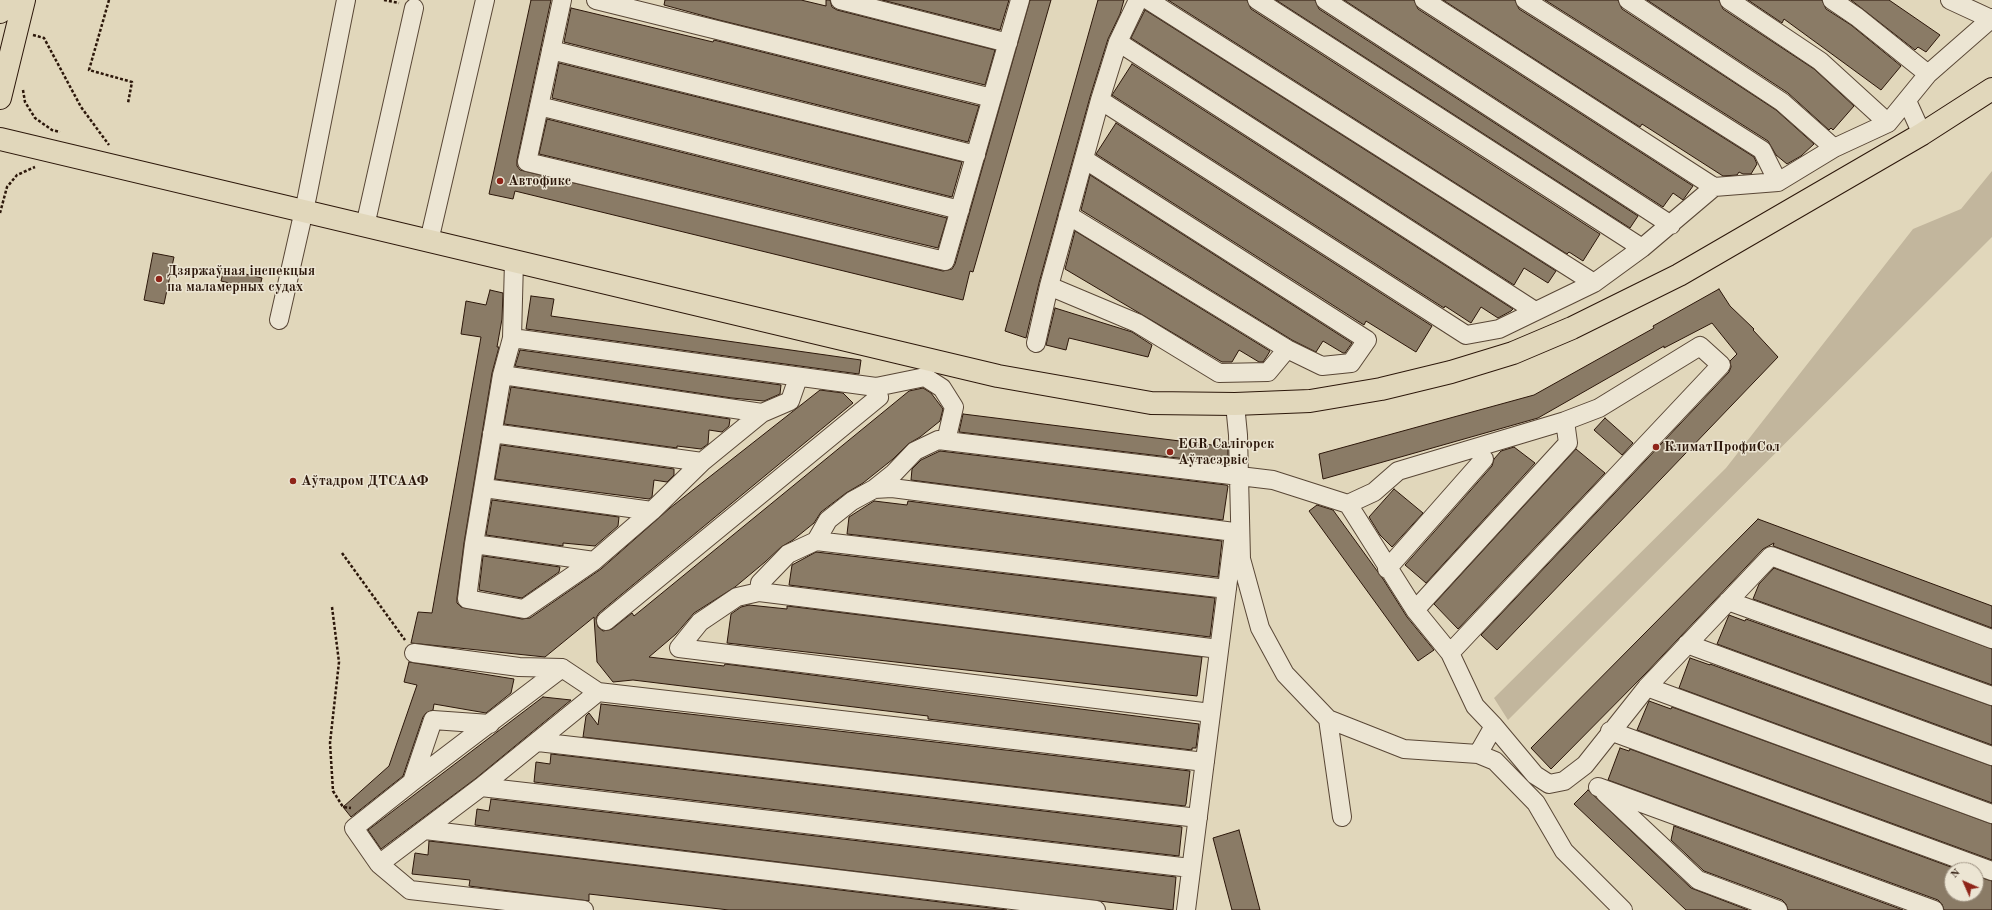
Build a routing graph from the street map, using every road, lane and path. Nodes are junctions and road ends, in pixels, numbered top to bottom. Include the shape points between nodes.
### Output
1 (3, 0) edge
2 (24, 0) edge
3 (109, 0) edge
4 (346, 0) edge
5 (485, 0) edge
6 (562, 0) edge
7 (596, 0) edge
8 (840, 0) edge
9 (1020, 0) edge
10 (1138, 0) edge
11 (1148, 0) edge
12 (1257, 0) edge
13 (1325, 0) edge
14 (1424, 0) edge
15 (1525, 0) edge
16 (1628, 0) edge
17 (1729, 0) edge
18 (1832, 0) edge
19 (1950, 0) edge
20 (414, 8) dead end
21 (0, 12) edge
22 (1992, 19) edge
23 (29, 34) dead end
24 (1118, 42) junction
25 (1008, 43) junction
26 (551, 50) junction
27 (1928, 74) junction
28 (22, 87) dead end
29 (1992, 89) edge
30 (0, 98) edge
31 (992, 98) junction
32 (1100, 100) junction
33 (1907, 101) junction
34 (128, 103) dead end
35 (539, 106) junction
36 (1888, 123) junction
37 (52, 130) dead end
38 (1922, 134) junction
39 (0, 139) edge
40 (109, 145) dead end
41 (1834, 148) junction
42 (976, 155) junction
43 (1084, 158) junction
44 (39, 167) dead end
45 (1778, 182) junction
46 (1714, 187) junction
47 (960, 210) junction
48 (304, 211) junction
49 (0, 213) edge
50 (1068, 216) junction
51 (1671, 225) junction
52 (366, 226) junction
53 (428, 241) junction
54 (1642, 248) junction
55 (514, 261) junction
56 (1594, 283) junction
57 (1049, 286) junction
58 (1535, 311) junction
59 (279, 320) dead end
60 (512, 338) junction
61 (1036, 343) dead end
62 (1287, 349) junction
63 (502, 375) junction
64 (798, 378) junction
65 (876, 387) junction
66 (1234, 404) junction
67 (762, 413) junction
68 (1565, 421) junction
69 (492, 433) junction
70 (946, 440) junction
71 (1484, 459) dead end
72 (702, 462) junction
73 (1239, 476) junction
74 (484, 488) junction
75 (874, 488) junction
76 (1348, 504) junction
77 (652, 511) junction
78 (1240, 511) junction
79 (1234, 532) junction
80 (816, 541) junction
81 (474, 544) junction
82 (342, 553) dead end
83 (594, 561) junction
84 (1387, 569) junction
85 (1227, 589) junction
86 (759, 592) junction
87 (1728, 601) junction
88 (332, 607) dead end
89 (1415, 610) junction
90 (606, 621) dead end
91 (1992, 639) edge
92 (1687, 644) junction
93 (1219, 649) junction
94 (414, 653) joint
95 (1450, 653) junction
96 (562, 668) junction
97 (1647, 687) junction
98 (598, 692) junction
99 (1992, 696) edge
100 (1211, 713) junction
101 (1328, 719) junction
102 (490, 724) junction
103 (1494, 726) junction
104 (1610, 731) junction
105 (538, 742) junction
106 (1478, 754) junction
107 (1992, 756) edge
108 (1205, 762) junction
109 (1585, 764) junction
110 (412, 782) junction
111 (1598, 787) junction
112 (481, 788) junction
113 (1992, 814) edge
114 (1342, 817) dead end
115 (1198, 818) junction
116 (366, 819) junction
117 (425, 830) junction
118 (379, 864) junction
119 (1191, 868) junction
120 (1992, 871) edge
121 (584, 910) edge
122 (1096, 910) edge
123 (1186, 910) edge
124 (1623, 910) edge
125 (1778, 910) edge
126 (1934, 910) edge

1 - 21 main road
2 - 30 main road
3 - 34 path via 89,70 132,82
4 - 48 lane
5 - 53 lane
6 - 26 lane
7 - 31 lane
8 - 25 lane
9 - 25 lane
10 - 24 lane
11 - 56 lane
12 - 54 lane
13 - 51 lane
14 - 46 lane
15 - 45 lane via 1762,150
16 - 41 lane via 1782,102
17 - 36 lane via 1820,61
18 - 27 lane
19 - 22 lane
20 - 52 lane
22 - 27 lane
23 - 40 path via 44,38 82,107
24 - 32 lane
24 - 58 lane
25 - 31 lane
26 - 35 lane
26 - 42 lane
27 - 33 lane
28 - 37 path via 25,102 35,118
29 - 38 main road
31 - 42 lane
32 - 43 lane
32 - 58 lane via 1466,335 1499,329
33 - 36 lane
33 - 38 lane
35 - 47 lane
35 - 47 lane via 527,162 945,262
36 - 41 lane
38 - 66 main road via 1679,275 1572,328 1513,353 1381,389 1310,401
39 - 48 main road
41 - 45 lane
42 - 47 lane
43 - 50 lane
43 - 62 lane via 1367,340 1351,363 1322,366
44 - 49 path via 17,175 7,187
45 - 46 lane
46 - 51 lane
48 - 52 main road
48 - 59 lane
50 - 57 lane
50 - 62 lane
51 - 54 lane
52 - 53 main road
53 - 55 main road
54 - 56 lane
55 - 60 lane
55 - 66 main road via 998,376 1151,404
56 - 58 lane
57 - 61 lane
57 - 62 lane via 1137,323 1219,373 1268,372
60 - 63 lane
60 - 64 lane
63 - 67 lane
63 - 69 lane
64 - 65 lane via 818,378
64 - 67 lane via 790,402
65 - 70 lane via 925,377 942,388 954,407
65 - 90 lane via 879,397
66 - 73 lane
67 - 72 lane
68 - 76 lane via 1398,471 1374,492
68 - 89 lane via 1568,443
68 - 95 lane via 1600,408 1700,346 1721,365
69 - 72 lane
69 - 74 lane
70 - 73 lane
70 - 75 lane via 938,440 915,451 894,473
71 - 84 lane
72 - 77 lane
73 - 76 lane via 1273,480
73 - 78 lane
74 - 77 lane
74 - 81 lane
75 - 79 lane via 892,488
75 - 80 lane via 828,520
76 - 84 lane
77 - 83 lane
78 - 79 lane
78 - 101 lane via 1241,559 1260,628 1285,674
79 - 85 lane
80 - 85 lane
80 - 86 lane via 788,554 760,583
81 - 83 lane
81 - 83 lane via 467,599 524,608
82 - 94 path
84 - 89 lane
85 - 93 lane
86 - 93 lane
86 - 100 lane via 737,597 706,617 679,648
87 - 91 lane via 1771,556
87 - 92 lane
87 - 99 lane
88 - 116 path via 339,662 330,743 333,791 343,807 356,808
89 - 95 lane
92 - 97 lane
92 - 107 lane
93 - 100 lane
94 - 96 lane via 519,667
95 - 103 lane via 1475,706
96 - 98 lane
96 - 102 lane
97 - 104 lane
97 - 113 lane
98 - 105 lane
98 - 108 lane
100 - 108 lane
101 - 106 lane via 1404,749
101 - 114 lane
102 - 110 lane
102 - 110 lane via 434,720
103 - 106 lane
103 - 109 lane via 1536,775 1549,784 1564,781
104 - 109 lane
104 - 120 lane
105 - 112 lane
105 - 115 lane
106 - 124 lane via 1495,761 1536,803 1564,851
108 - 115 lane
109 - 111 lane
110 - 116 lane
111 - 125 lane via 1698,880
111 - 126 lane
112 - 117 lane
112 - 119 lane
115 - 119 lane
116 - 118 lane via 354,828
117 - 118 lane
117 - 122 lane
118 - 121 lane via 410,890
119 - 123 lane

